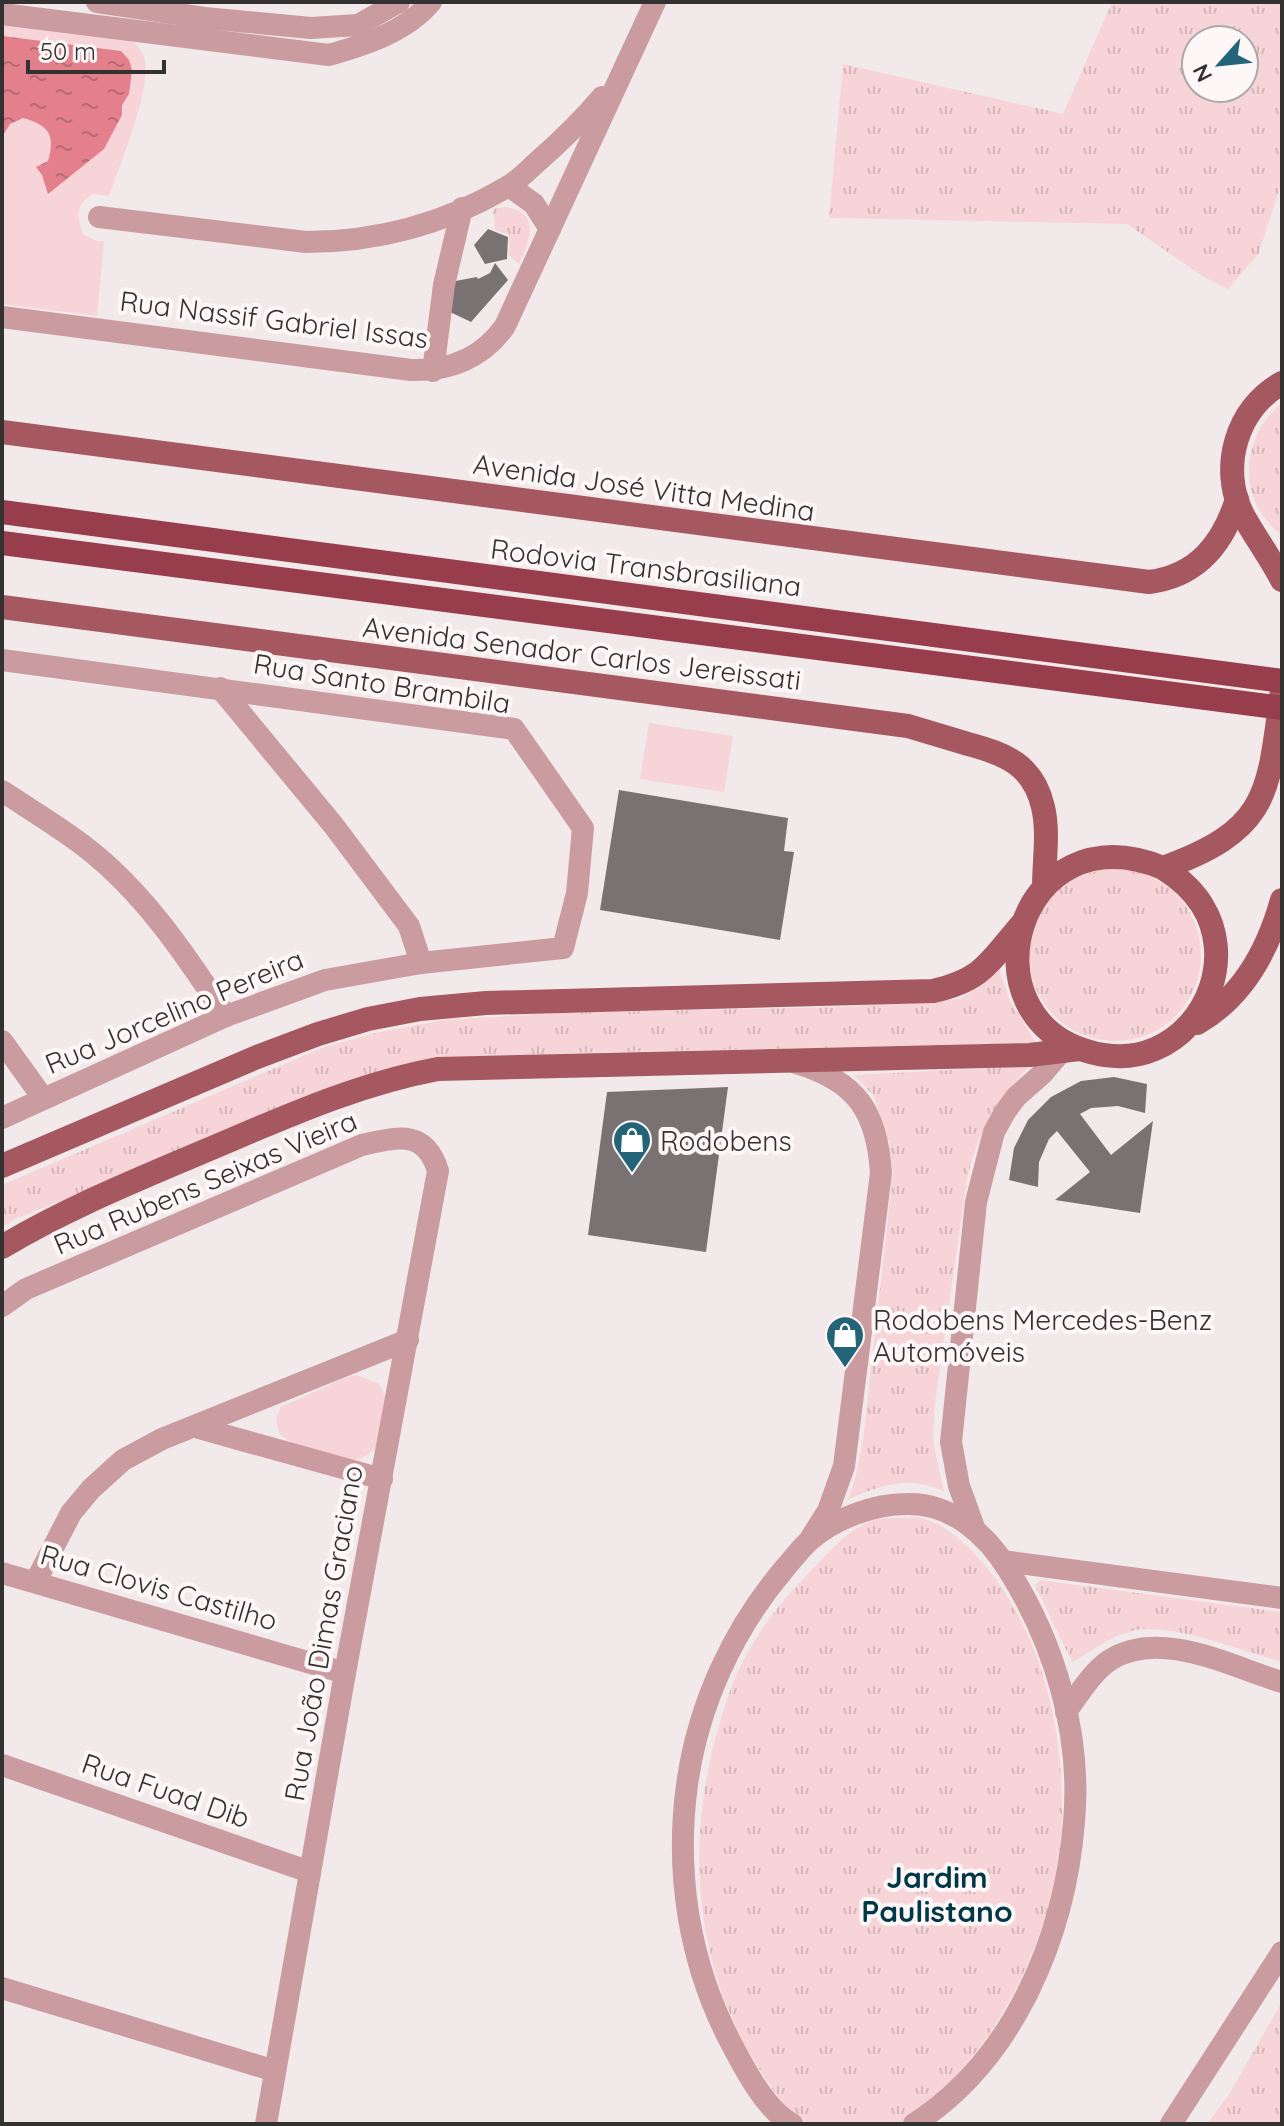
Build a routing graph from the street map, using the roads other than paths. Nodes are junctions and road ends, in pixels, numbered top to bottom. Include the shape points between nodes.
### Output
1 (97, 2) edge
2 (399, 2) edge
3 (431, 2) edge
4 (655, 2) edge
5 (2, 14) edge
6 (145, 20) junction
7 (621, 75) junction
8 (509, 186) junction
9 (462, 208) junction
10 (99, 217) dead end
11 (550, 229) junction
12 (2, 317) edge
13 (433, 371) junction
14 (1282, 383) edge
15 (2, 432) edge
16 (1237, 499) junction
17 (2, 512) edge
18 (1254, 531) junction
19 (2, 543) edge
20 (1282, 555) edge
21 (1282, 580) edge
22 (2, 607) edge
23 (2, 660) edge
24 (1282, 681) edge
25 (220, 688) junction
26 (1282, 690) edge
27 (1282, 708) edge
28 (2, 791) edge
29 (1163, 868) junction
30 (1044, 887) junction
31 (1282, 900) edge
32 (1021, 925) junction
33 (563, 948) joint
34 (421, 963) junction
35 (226, 1016) junction
36 (1184, 1030) junction
37 (2, 1041) edge
38 (1070, 1051) junction
39 (791, 1062) junction
40 (43, 1098) junction
41 (2, 1118) edge
42 (433, 1153) joint
43 (2, 1166) edge
44 (2, 1247) edge
45 (2, 1306) edge
46 (408, 1340) junction
47 (195, 1427) junction
48 (382, 1479) junction
49 (976, 1531) junction
50 (810, 1540) junction
51 (1003, 1561) junction
52 (2, 1573) edge
53 (36, 1581) junction
54 (1282, 1598) edge
55 (345, 1673) junction
56 (1282, 1682) edge
57 (1066, 1712) junction
58 (2, 1765) edge
59 (310, 1872) junction
60 (1282, 1952) edge
61 (2, 1988) edge
62 (275, 2071) junction
63 (788, 2123) edge
64 (266, 2124) edge
65 (914, 2124) edge
66 (1171, 2124) edge

1 - 6 street
2 - 6 street via 358,25 311,28
3 - 6 street via 369,44 329,55
4 - 7 street, Rua Nassif Gabriel Issas
5 - 6 street
7 - 8 street via 574,130
7 - 11 street, Rua Nassif Gabriel Issas
8 - 9 street
8 - 11 street via 534,204
9 - 10 street via 407,231 331,242
9 - 13 street via 444,285
11 - 13 street, Rua Nassif Gabriel Issas via 495,340 468,359
12 - 13 street, Rua Nassif Gabriel Issas
14 - 16 main road via 1261,399 1240,428 1232,463
15 - 16 main road, Avenida José Vitta Medina via 1149,582 1171,580 1201,560 1223,532
16 - 18 main road
17 - 24 highway, Rodovia Transbrasiliana
18 - 20 main road
18 - 21 main road
19 - 27 highway, Rodovia Transbrasiliana
22 - 30 main road, Avenida Senador Carlos Jereissati via 908,726 989,749 1025,771 1043,807
23 - 25 street, Rua Santo Brambila
25 - 33 street, Rua Santo Brambila via 514,729 583,828 577,893
25 - 34 street via 409,926
26 - 29 main road via 1264,794 1233,834
28 - 35 street via 85,847 128,887 180,947
29 - 30 main road via 1143,859 1100,857 1060,873
29 - 36 main road via 1198,900 1216,944 1210,991
30 - 32 main road
31 - 36 main road via 1268,942 1244,983 1215,1013
32 - 38 main road via 1017,968 1022,989 1031,1008
32 - 43 main road via 983,971 960,985 933,991 486,1003 368,1019 257,1057
33 - 34 street, Rua Jorcelino Pereira
34 - 35 street, Rua Jorcelino Pereira via 325,980
35 - 40 street, Rua Jorcelino Pereira
36 - 38 main road via 1157,1048 1130,1056
37 - 40 street
38 - 39 main road
38 - 49 street via 1005,1112 994,1132 976,1202 951,1442 959,1486
39 - 44 main road via 438,1069 397,1077 186,1159 75,1207
39 - 50 street via 818,1069 850,1088 880,1146 881,1173 844,1466 828,1511
40 - 41 street, Rua Jorcelino Pereira
42 - 45 street, Rua Rubens Seixas Vieira via 421,1142 403,1138 362,1145 26,1289
42 - 46 street, Rua João Dimas Graciano via 438,1171
46 - 47 street
46 - 48 street, Rua João Dimas Graciano
47 - 48 street
47 - 53 street via 123,1460 91,1489 71,1513
48 - 55 street, Rua João Dimas Graciano
49 - 50 street via 941,1509 896,1504 870,1508
49 - 51 street
50 - 63 street via 750,1614 726,1657 697,1737 683,1838 689,1930 701,1974 740,2060
51 - 54 street
51 - 57 street via 1038,1625
52 - 53 street, Rua Clovis Castilho
53 - 55 street, Rua Clovis Castilho
55 - 59 street, Rua João Dimas Graciano
56 - 57 street via 1183,1651 1150,1648 1109,1661
57 - 65 street via 1075,1810 1054,1932 1018,2012 995,2044 960,2087
58 - 59 street, Rua Fuad Dib
59 - 62 street, Rua João Dimas Graciano
60 - 66 street
61 - 62 street
62 - 64 street, Rua João Dimas Graciano

